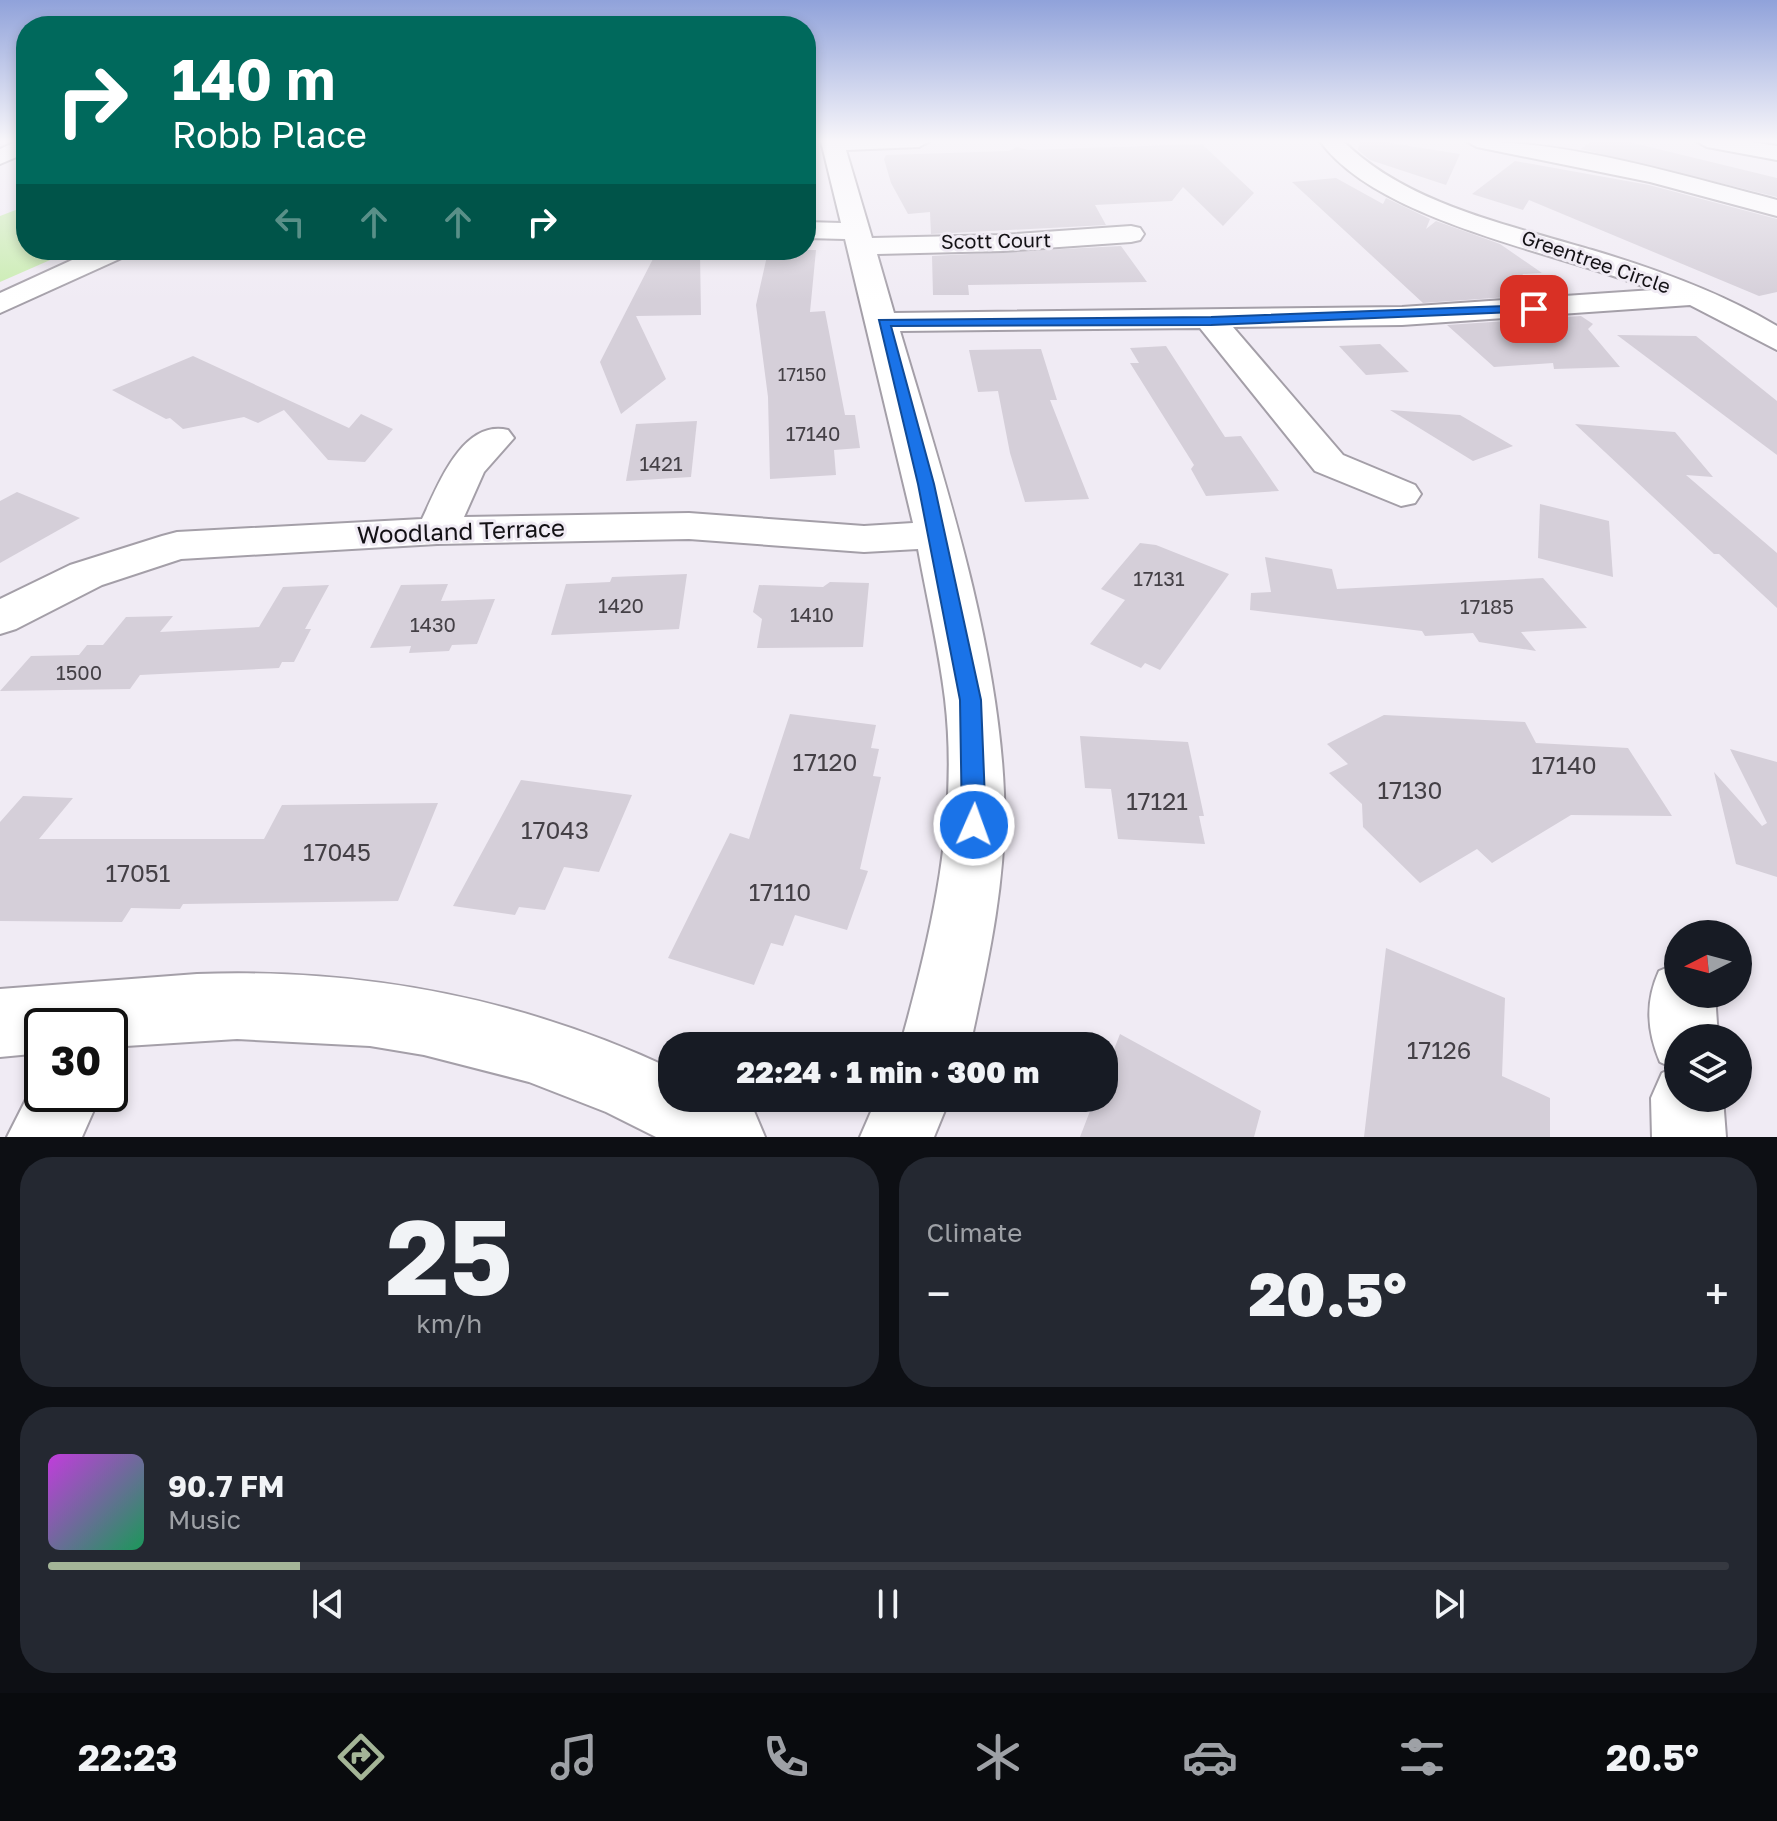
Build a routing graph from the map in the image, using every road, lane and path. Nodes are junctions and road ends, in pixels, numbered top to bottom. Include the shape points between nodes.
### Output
1 (846, 194) edge
2 (1409, 194) edge
3 (1724, 194) edge
4 (1777, 208) edge
5 (816, 232) edge
6 (1131, 234) dead end
7 (858, 239) junction
8 (95, 260) edge
9 (1693, 296) junction
10 (0, 304) edge
11 (1211, 321) junction
12 (883, 322) junction
13 (1777, 340) edge
14 (495, 438) dead end
15 (1401, 494) dead end
16 (437, 531) junction
17 (937, 535) junction
18 (0, 618) edge
19 (128, 1018) edge
20 (24, 1022) edge
21 (0, 1023) edge
22 (939, 1032) edge
23 (56, 1112) edge
24 (908, 1112) edge
25 (1688, 1112) edge
26 (44, 1137) edge
27 (728, 1137) edge
28 (897, 1137) edge
29 (1689, 1137) edge

1 - 7 street
2 - 9 street, Greentree Circle
3 - 4 street
5 - 7 street, Scott Court
6 - 7 street, Scott Court via 1003,243
7 - 12 street
8 - 10 street
9 - 11 street via 1402,316
9 - 13 street, Greentree Circle
11 - 12 street
11 - 15 street via 1329,463
12 - 17 street
14 - 16 street via 466,468
16 - 17 street, Woodland Terrace via 689,526 864,539
16 - 18 street, Woodland Terrace via 177,546 86,575
17 - 22 street via 971,700 976,795 970,886
19 - 27 street via 263,1006 404,1017 489,1034 574,1060 673,1105
20 - 21 street
23 - 26 street
24 - 28 street
25 - 29 street

